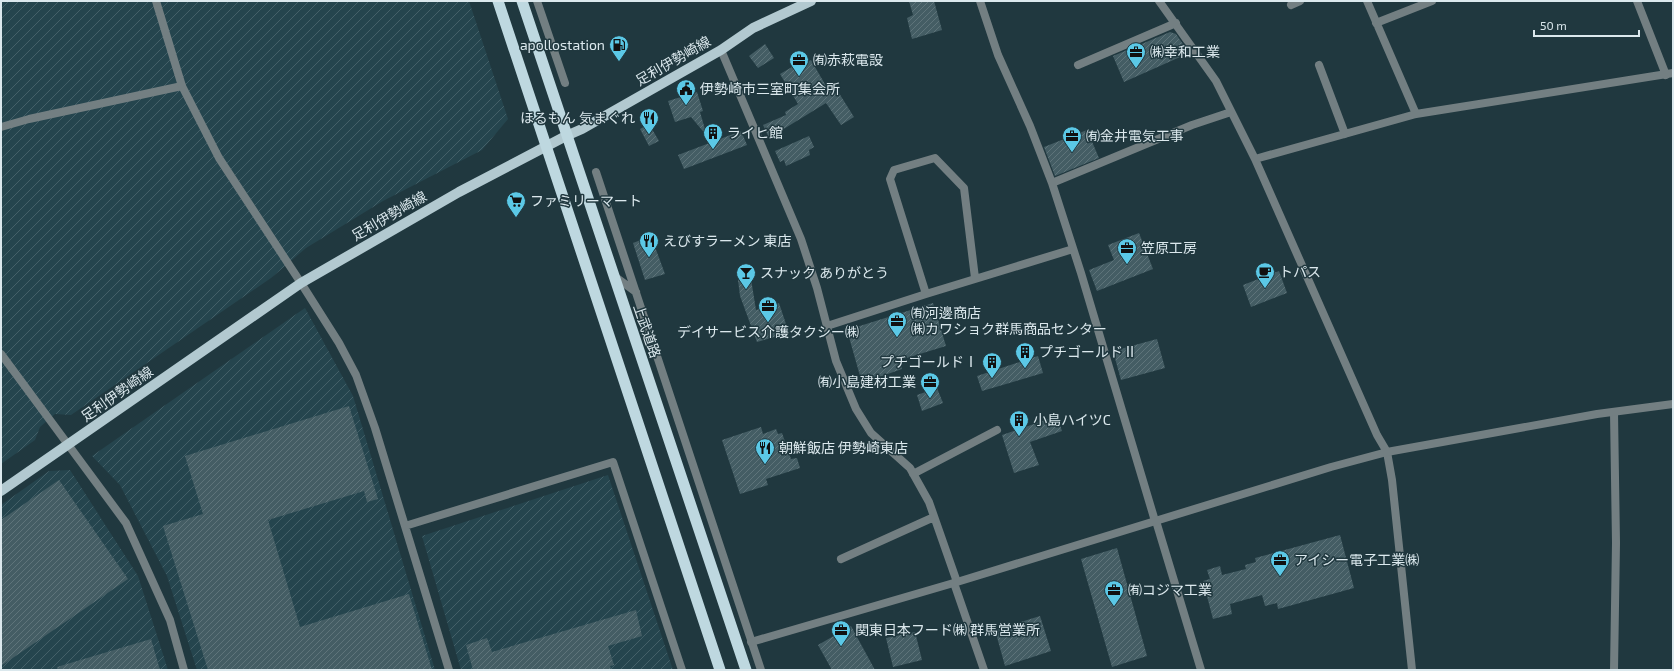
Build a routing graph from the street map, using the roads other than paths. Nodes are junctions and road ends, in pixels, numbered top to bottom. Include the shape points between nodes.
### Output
1 (156, 1) edge
2 (498, 1) edge
3 (522, 1) edge
4 (537, 1) edge
5 (811, 1) edge
6 (980, 1) edge
7 (1160, 1) edge
8 (1300, 1) edge
9 (1367, 1) edge
10 (1432, 1) edge
11 (1636, 1) edge
12 (1291, 5) dead end
13 (1176, 22) junction
14 (1376, 22) junction
15 (721, 50) junction
16 (1078, 65) dead end
17 (1319, 65) dead end
18 (1669, 74) edge
19 (565, 83) dead end
20 (182, 86) junction
21 (1232, 112) junction
22 (1416, 114) junction
23 (1, 126) edge
24 (1345, 134) junction
25 (566, 136) junction
26 (547, 146) junction
27 (1255, 159) junction
28 (596, 172) dead end
29 (1052, 183) junction
30 (1073, 249) junction
31 (613, 276) junction
32 (975, 278) junction
33 (301, 283) junction
34 (636, 292) junction
35 (926, 294) junction
36 (827, 326) junction
37 (1, 354) edge
38 (1673, 404) edge
39 (1614, 412) junction
40 (997, 430) dead end
41 (68, 445) junction
42 (1387, 452) junction
43 (912, 474) junction
44 (1, 491) edge
45 (934, 517) junction
46 (1155, 521) junction
47 (405, 526) junction
48 (840, 559) dead end
49 (955, 582) junction
50 (751, 642) junction
51 (184, 670) edge
52 (449, 670) edge
53 (682, 670) edge
54 (720, 670) edge
55 (746, 670) edge
56 (761, 670) edge
57 (984, 670) edge
58 (1201, 670) edge
59 (1412, 670) edge
60 (1614, 670) edge

1 - 20 street
2 - 26 highway
3 - 25 highway, 上武道路
4 - 19 street
5 - 15 main road, 足利伊勢崎線 via 753,28
6 - 29 street via 998,55
7 - 13 street
8 - 12 street
9 - 14 street
10 - 14 street
11 - 18 street
13 - 16 street
13 - 21 street via 1216,81
14 - 22 street
15 - 25 main road, 足利伊勢崎線
15 - 36 street via 801,239
17 - 24 street
18 - 22 street
20 - 23 street
20 - 33 street via 219,158
21 - 27 street
21 - 29 street via 1192,125
22 - 24 street
24 - 27 street
25 - 26 main road, 足利伊勢崎線
25 - 31 highway, 上武道路
26 - 33 main road, 足利伊勢崎線 via 459,192
26 - 54 highway
27 - 42 street via 1377,436
28 - 34 street
29 - 30 street
30 - 32 street
30 - 46 street
31 - 34 street
31 - 55 highway, 上武道路
32 - 35 street
32 - 35 street via 964,188 935,158 894,170 890,179
33 - 41 main road, 足利伊勢崎線
33 - 47 street via 339,342 356,375
34 - 50 street
35 - 36 street
36 - 43 street via 836,361 856,410 871,433 910,468
37 - 41 street
38 - 39 street
39 - 42 street
39 - 60 street
40 - 43 street
41 - 44 main road, 足利伊勢崎線
41 - 51 street via 126,523 170,620
42 - 46 street
42 - 59 street
43 - 45 street
45 - 48 street
45 - 49 street
46 - 49 street
46 - 58 street
47 - 52 street
47 - 53 street via 613,462
49 - 50 street
49 - 57 street
50 - 56 street

